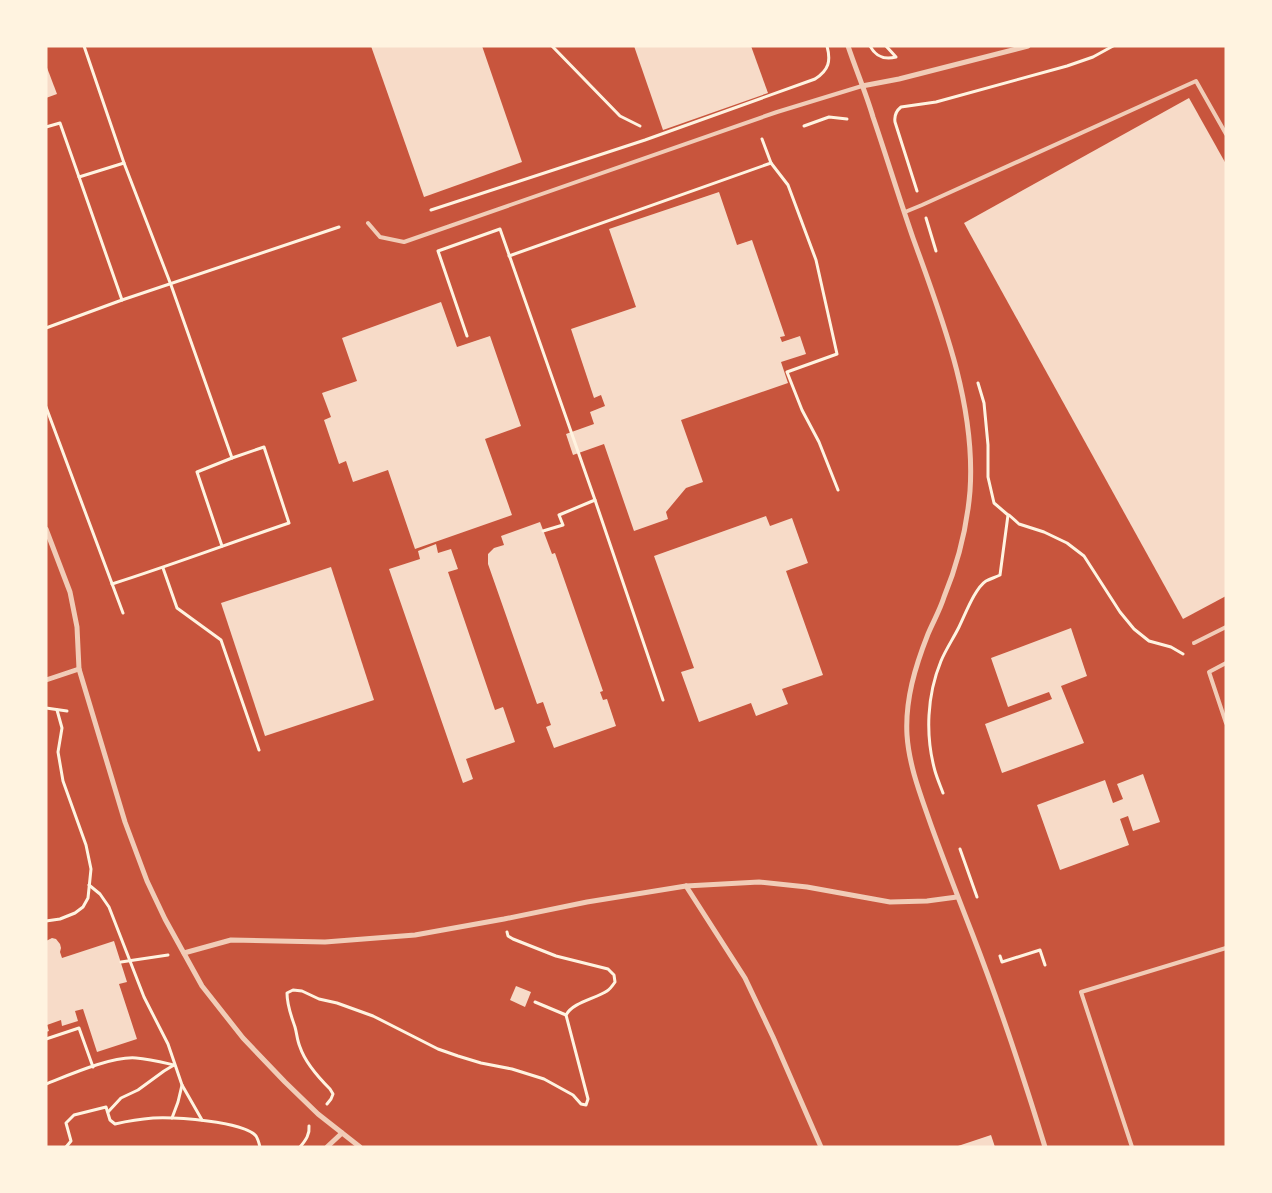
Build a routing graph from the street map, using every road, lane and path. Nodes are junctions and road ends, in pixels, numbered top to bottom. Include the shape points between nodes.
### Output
1 (84, 46) edge
2 (552, 46) edge
3 (827, 46) edge
4 (848, 46) edge
5 (870, 46) edge
6 (886, 46) edge
7 (1028, 46) edge
8 (862, 86) junction
9 (847, 119) dead end
10 (640, 126) dead end
11 (804, 126) dead end
12 (46, 127) edge
13 (1226, 134) edge
14 (762, 140) dead end
15 (124, 163) junction
16 (771, 163) junction
17 (79, 177) junction
18 (431, 210) dead end
19 (905, 212) junction
20 (368, 223) dead end
21 (339, 227) dead end
22 (509, 256) junction
23 (170, 284) junction
24 (122, 300) junction
25 (46, 328) edge
26 (467, 336) dead end
27 (46, 407) edge
28 (232, 458) junction
29 (838, 490) dead end
30 (595, 500) junction
31 (1008, 515) dead end
32 (46, 529) edge
33 (543, 531) dead end
34 (222, 546) junction
35 (163, 568) junction
36 (112, 584) junction
37 (123, 614) dead end
38 (1226, 627) edge
39 (1194, 643) dead end
40 (1187, 656) dead end
41 (1226, 663) edge
42 (79, 669) junction
43 (46, 680) edge
44 (663, 700) dead end
45 (46, 708) edge
46 (57, 710) junction
47 (67, 711) dead end
48 (1226, 723) edge
49 (259, 750) dead end
50 (89, 885) junction
51 (686, 886) junction
52 (957, 897) junction
53 (504, 919) junction
54 (46, 921) edge
55 (1226, 948) edge
56 (184, 953) junction
57 (121, 962) dead end
58 (1002, 962) dead end
59 (1045, 965) dead end
60 (535, 1002) dead end
61 (566, 1015) junction
62 (46, 1039) edge
63 (175, 1065) junction
64 (92, 1067) junction
65 (46, 1084) edge
66 (182, 1085) junction
67 (108, 1112) junction
68 (318, 1114) junction
69 (172, 1118) junction
70 (202, 1120) junction
71 (342, 1133) junction
72 (66, 1147) edge
73 (260, 1147) edge
74 (300, 1147) edge
75 (327, 1147) edge
76 (360, 1147) edge
77 (822, 1147) edge
78 (1045, 1147) edge
79 (1132, 1147) edge

1 - 15 path
2 - 10 path via 620,116
3 - 18 path via 828,65 823,74 815,78 645,140
4 - 8 street
5 - 6 path via 882,58 896,57
7 - 8 street
8 - 19 street
8 - 20 lane via 776,112 404,242 380,237
9 - 11 path via 829,117
12 - 17 path via 60,123
13 - 19 lane via 1196,81
14 - 16 path
15 - 17 path
15 - 23 path
16 - 22 path
16 - 29 path via 788,185 816,260 837,354 787,372
17 - 24 path
19 - 52 street via 958,378 966,409 971,458 966,523 957,561 919,659 907,715 907,737 916,780
21 - 23 path
22 - 26 path via 500,230 438,251
22 - 30 path
23 - 24 path
23 - 28 path
24 - 25 path
27 - 36 path
28 - 34 path via 197,472
28 - 34 path via 264,447 289,523
30 - 33 path via 559,515 563,525
30 - 44 path
31 - 40 path via 1019,524 1067,543 1084,556 1134,629 1149,640
32 - 42 street via 70,592 77,627
34 - 35 path
35 - 36 path
35 - 49 path via 177,608 221,640
36 - 37 path
38 - 39 lane
41 - 48 lane via 1209,672
42 - 43 street
42 - 56 street via 124,822 147,881
45 - 46 path
46 - 47 path
46 - 50 path via 62,728 58,752 63,781 86,845 91,869
50 - 54 path via 83,907 75,913
50 - 63 path via 109,907
51 - 52 street via 759,882 890,902
51 - 53 street
51 - 77 street via 745,978
52 - 78 street via 1005,1025
53 - 56 street via 416,935 324,942 231,940
53 - 61 path via 508,936 513,939 556,956 608,969 614,975 615,982 608,991 573,1007
55 - 79 lane via 1081,992
56 - 57 path
56 - 68 street via 202,986 243,1038
58 - 59 path via 1040,950
60 - 61 path
61 - 68 path via 588,1099 586,1105 544,1079 438,1049 372,1016 293,990 288,993 287,1001 299,1045 304,1057 332,1094 329,1103
62 - 64 path via 79,1028
63 - 64 path via 134,1057
63 - 66 path
63 - 67 path via 121,1098
64 - 65 path
66 - 69 path
66 - 70 path
67 - 69 path via 115,1124
67 - 72 path via 106,1107 74,1115 66,1123 72,1141
68 - 71 street
68 - 74 path via 309,1124 310,1130
69 - 70 path
70 - 73 path via 249,1131 256,1136
71 - 75 street
71 - 76 street

